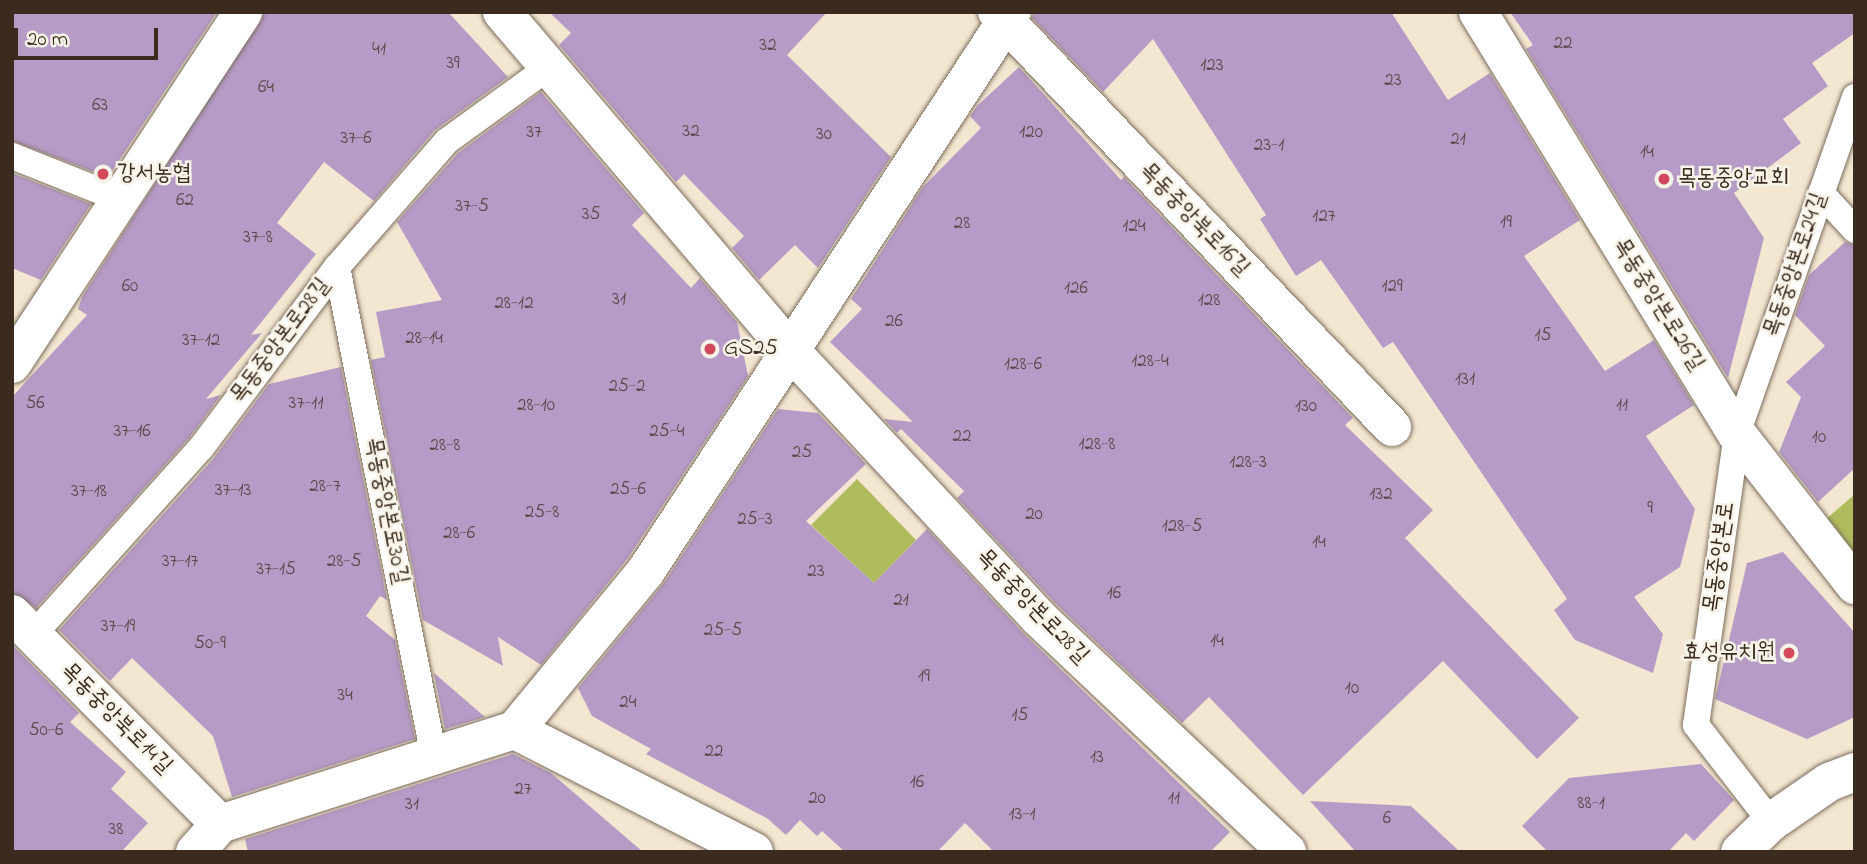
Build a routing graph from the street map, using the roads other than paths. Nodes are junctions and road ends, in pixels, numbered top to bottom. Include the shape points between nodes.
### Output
1 (243, 12) edge
2 (502, 12) edge
3 (1478, 12) edge
4 (1004, 15) edge
5 (549, 66) junction
6 (1855, 97) edge
7 (12, 156) edge
8 (1821, 193) junction
9 (120, 199) junction
10 (1855, 230) edge
11 (337, 267) junction
12 (790, 350) junction
13 (12, 364) edge
14 (1392, 427) dead end
15 (1737, 433) junction
16 (1855, 585) edge
17 (23, 625) edge
18 (515, 730) junction
19 (434, 756) junction
20 (1855, 772) edge
21 (1771, 822) junction
22 (207, 838) edge
23 (744, 850) edge
24 (1287, 852) edge
25 (1740, 852) edge

1 - 9 street
2 - 5 street, 목동중앙본로28길
3 - 15 street, 목동중앙본로26길
4 - 12 street
4 - 14 street, 목동중앙북로16길
5 - 11 lane, 목동중앙본로28길 via 447,141
5 - 12 street, 목동중앙본로28길
6 - 8 lane, 목동중앙본로24길
7 - 9 lane
8 - 10 lane
8 - 15 lane, 목동중앙본로24길
9 - 13 street
11 - 17 lane, 목동중앙본로28길 via 201,449
11 - 19 lane, 목동중앙본로30길
12 - 18 street via 646,571
12 - 24 street, 목동중앙본로28길 via 1040,618
15 - 16 street, 목동중앙본로26길
15 - 21 lane, 목동중앙본로 via 1696,725
17 - 22 street, 목동중앙북로14길
18 - 19 street
18 - 23 street
19 - 22 street
20 - 21 street via 1829,782
21 - 25 street

